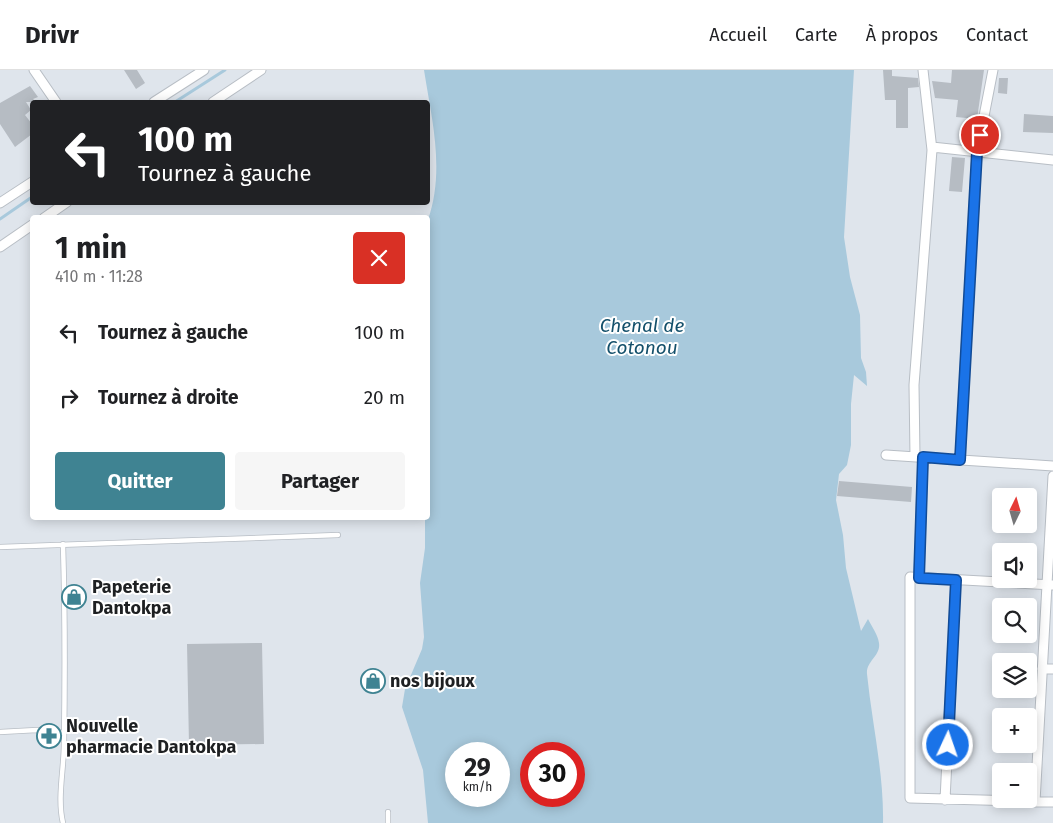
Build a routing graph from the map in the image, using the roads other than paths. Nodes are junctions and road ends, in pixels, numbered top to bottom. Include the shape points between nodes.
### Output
1 (34, 70) edge
2 (204, 70) edge
3 (261, 70) edge
4 (923, 70) edge
5 (994, 70) edge
6 (55, 100) edge
7 (157, 100) edge
8 (217, 100) edge
9 (932, 147) junction
10 (977, 152) junction
11 (1053, 160) edge
12 (30, 183) edge
13 (0, 203) edge
14 (62, 205) edge
15 (48, 215) edge
16 (30, 226) edge
17 (0, 247) edge
18 (886, 455) dead end
19 (919, 457) junction
20 (960, 460) junction
21 (1053, 466) edge
22 (1053, 476) edge
23 (338, 535) dead end
24 (63, 544) junction
25 (0, 547) edge
26 (919, 578) junction
27 (956, 580) junction
28 (1050, 585) edge
29 (1042, 669) junction
30 (1053, 669) edge
31 (0, 732) edge
32 (64, 733) junction
33 (1037, 764) edge
34 (945, 800) junction
35 (992, 801) edge
36 (1037, 802) edge
37 (1053, 802) edge
38 (388, 812) dead end
39 (63, 823) edge
40 (388, 823) edge

1 - 6 street
2 - 7 street
3 - 8 street
4 - 9 street
5 - 10 street
9 - 10 street
9 - 19 street via 914,385
10 - 11 street
10 - 20 street
12 - 13 street
14 - 15 street
16 - 17 street
18 - 19 street
19 - 20 street
19 - 26 street
20 - 21 street
22 - 28 street
23 - 24 lane
24 - 25 lane
24 - 32 lane via 66,636
26 - 27 street
26 - 34 street via 910,577 910,798
27 - 28 street
27 - 34 street
28 - 29 street
29 - 30 street
29 - 33 street
31 - 32 lane via 37,730
32 - 39 lane via 60,811
34 - 35 street
36 - 37 street
38 - 40 lane

